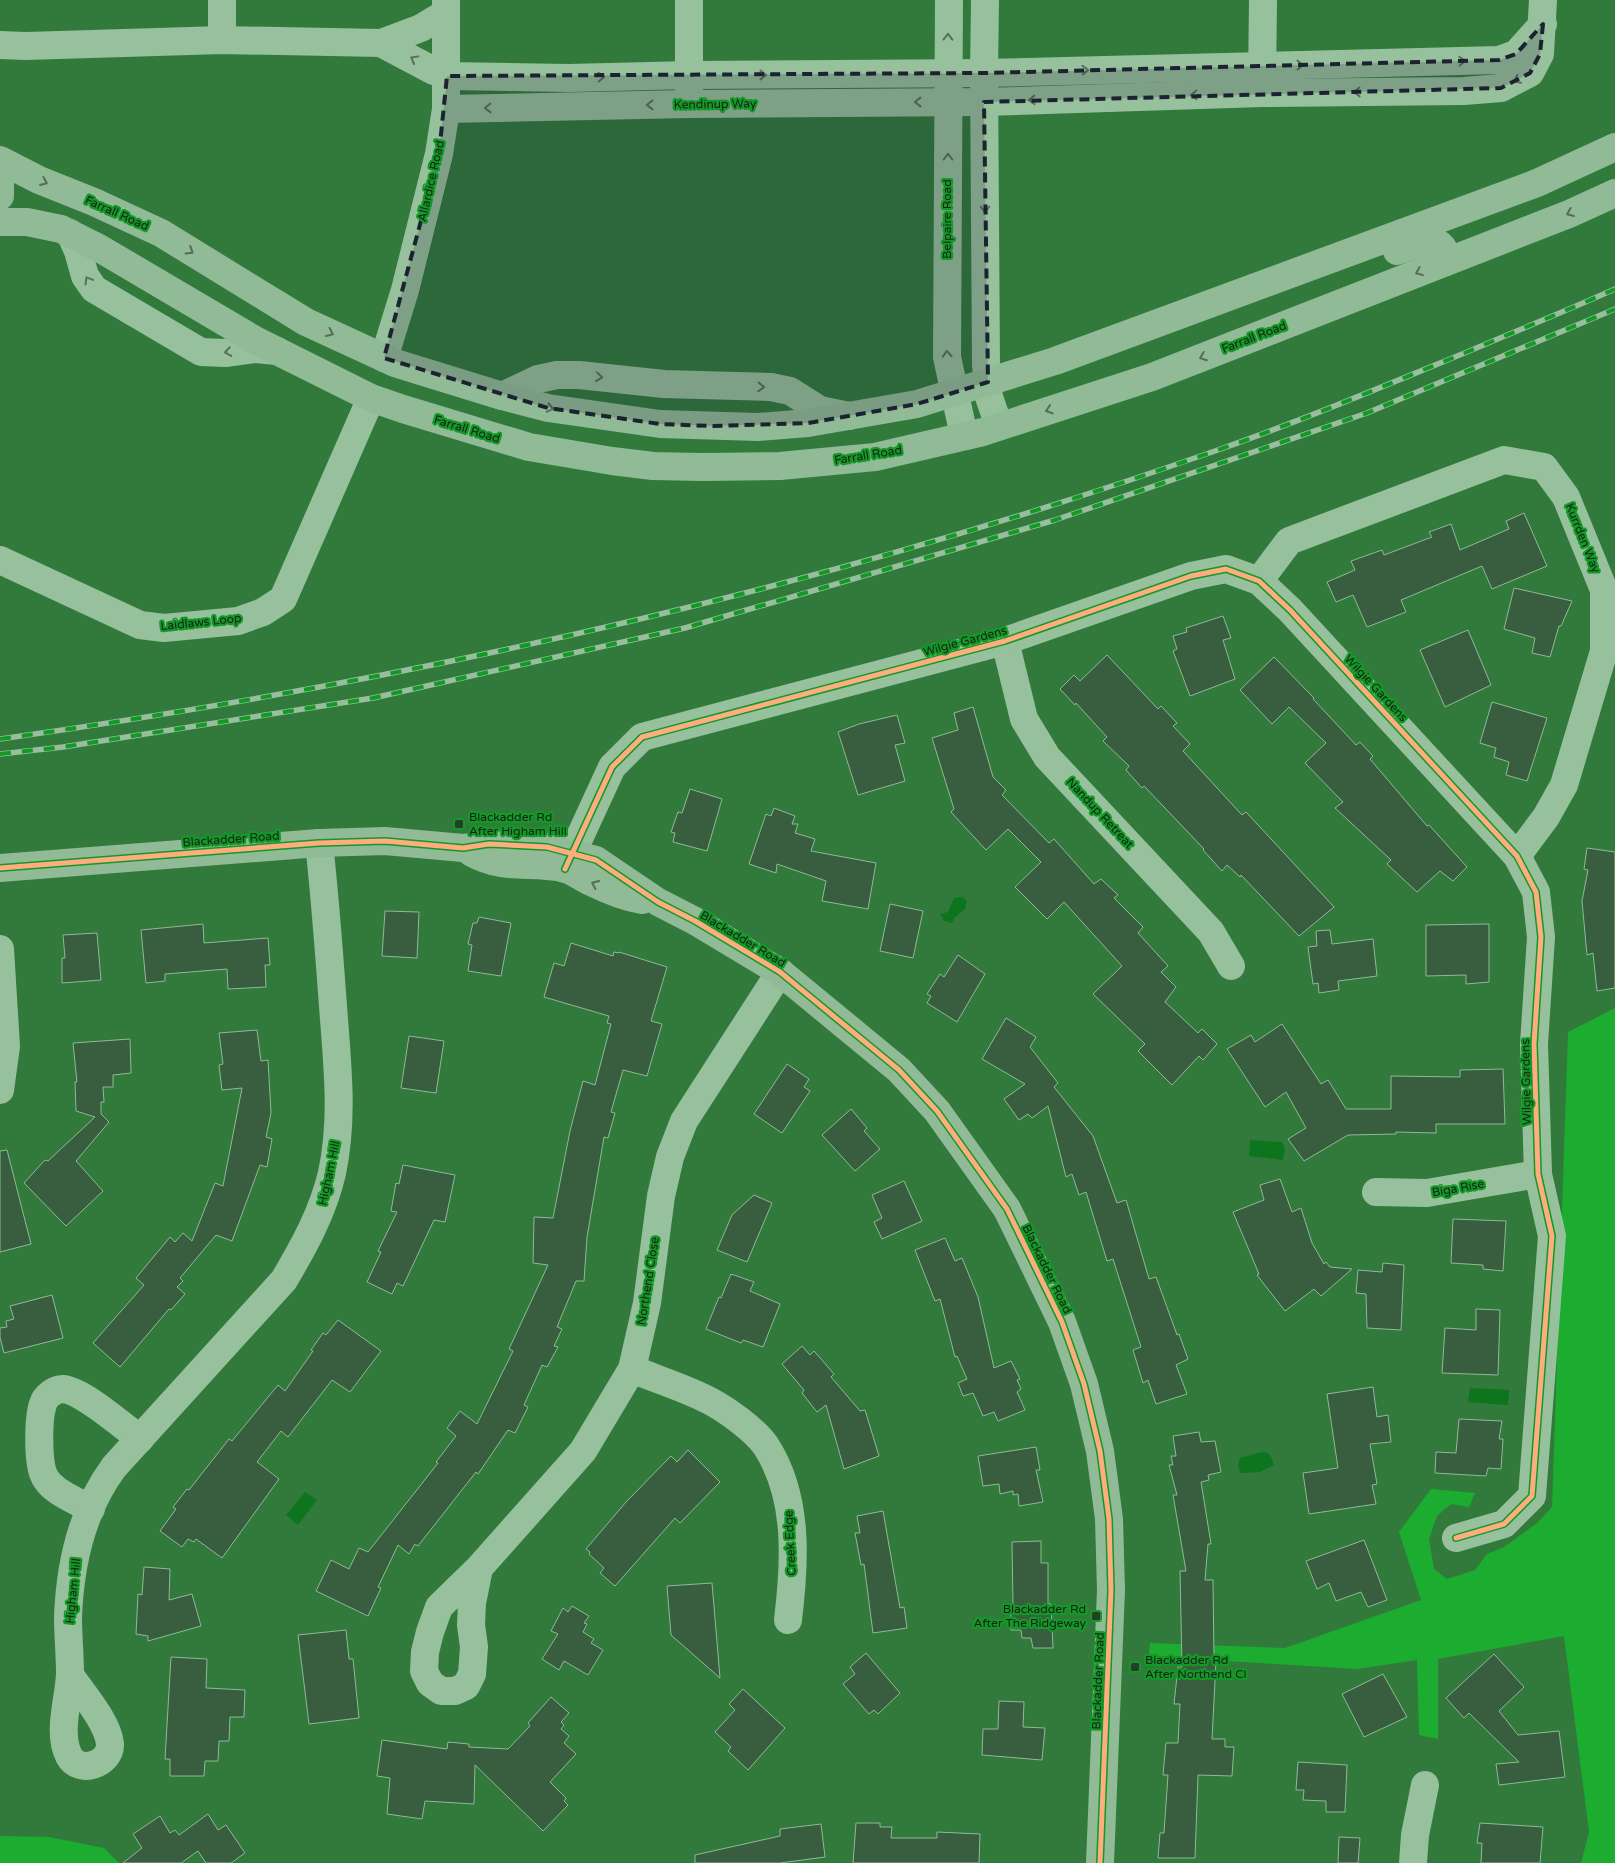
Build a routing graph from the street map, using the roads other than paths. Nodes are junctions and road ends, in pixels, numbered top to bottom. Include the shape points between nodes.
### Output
1 (222, 0) edge
2 (689, 0) edge
3 (949, 0) edge
4 (985, 0) edge
5 (1263, 0) edge
6 (446, 6) edge
7 (1543, 12) edge
8 (222, 40) junction
9 (381, 43) junction
10 (0, 45) edge
11 (1263, 65) junction
12 (984, 73) junction
13 (948, 74) junction
14 (689, 75) junction
15 (824, 75) junction
16 (447, 76) junction
17 (569, 78) junction
18 (1262, 93) junction
19 (824, 102) junction
20 (948, 102) junction
21 (984, 102) junction
22 (690, 104) junction
23 (569, 107) junction
24 (446, 109) junction
25 (1615, 147) edge
26 (0, 160) edge
27 (0, 172) edge
28 (1615, 193) edge
29 (0, 196) edge
30 (0, 222) edge
31 (70, 233) junction
32 (1446, 262) junction
33 (1257, 287) junction
34 (277, 351) junction
35 (384, 358) junction
36 (988, 382) junction
37 (954, 393) junction
38 (502, 396) junction
39 (371, 398) junction
40 (849, 416) junction
41 (999, 426) junction
42 (964, 436) junction
43 (0, 560) edge
44 (1259, 581) junction
45 (1006, 641) junction
46 (319, 843) junction
47 (1517, 856) junction
48 (568, 861) junction
49 (0, 868) edge
50 (0, 949) edge
51 (1231, 966) dead end
52 (780, 972) junction
53 (0, 1090) edge
54 (1538, 1174) junction
55 (1376, 1192) dead end
56 (632, 1370) junction
57 (140, 1439) junction
58 (91, 1508) junction
59 (1456, 1538) dead end
60 (479, 1568) dead end
61 (788, 1620) dead end
62 (70, 1675) dead end
63 (1425, 1785) dead end
64 (1100, 1863) edge
65 (1413, 1863) edge

1 - 8 street
2 - 14 street
13 -> 3 street, Belpaire Road
4 - 12 street
5 - 11 street
6 - 9 street via 421,28
6 - 16 street, Allardice Road
11 -> 7 street via 1499,60 1516,54
7 -> 18 street, Kendinup Way via 1540,54 1530,73 1501,88
8 - 9 street
8 - 10 street
16 -> 9 street
12 -> 11 street
11 - 18 street
12 - 13 street
12 - 21 street
13 - 15 street
13 - 20 street, Belpaire Road
14 -> 15 street
17 -> 14 street
14 - 22 street
15 - 19 street
16 - 17 street
16 - 24 street, Allardice Road
17 - 23 street
18 -> 21 street, Kendinup Way
20 -> 19 street, Kendinup Way
19 - 22 street, Kendinup Way
20 - 21 street, Kendinup Way
37 -> 20 street, Belpaire Road via 947,357
21 -> 36 street
22 -> 23 street, Kendinup Way
23 -> 24 street, Kendinup Way
24 - 35 street, Allardice Road via 405,290
25 - 33 main road, Farrall Road via 1536,183
26 -> 35 main road, Farrall Road via 161,233 306,322
27 - 29 main road
28 -> 32 main road, Farrall Road
30 - 31 main road, Farrall Road via 27,222
31 - 34 main road, Farrall Road
34 -> 31 street, Farrall Road via 201,352 94,289 85,276
32 - 33 main road, Farrall Road via 1446,251 1442,245 1423,242 1304,286
32 -> 41 main road, Farrall Road via 1152,377
33 - 36 main road, Farrall Road via 1056,361
34 - 39 main road, Farrall Road
35 - 38 main road, Farrall Road
36 - 37 main road, Farrall Road
36 - 41 street via 989,397
37 - 40 main road, Farrall Road via 917,404
37 - 42 street, Belpaire Road
38 -> 40 main road, Farrall Road via 548,408 660,424 758,427
38 -> 40 street, Farrall Road via 538,379 579,375 664,384 771,387 790,391 820,410
39 - 42 main road, Farrall Road via 528,447 653,466 751,466 875,457
39 - 43 street, Laidlaws Loop via 284,599 263,612 238,621 210,624 164,628 140,625
41 - 42 main road, Farrall Road
44 - 45 street, Wilgie Gardens via 1226,569 1191,576
44 - 47 street, Wilgie Gardens via 1290,610
44 - 47 street, Kurrden Way via 1289,541 1504,460 1544,467 1566,497 1604,590 1604,651 1564,785 1546,817
45 - 48 street, Wilgie Gardens via 642,737 612,767
45 - 51 street, Nandup Retreat via 1024,719 1047,757 1210,932
46 - 48 main road, Blackadder Road via 385,841 436,844 463,848 486,860 508,865
46 - 49 main road, Blackadder Road
46 - 57 street, Higham Hill via 340,1091 332,1173 321,1211 284,1280
47 - 54 street, Wilgie Gardens via 1536,892 1541,937 1534,1044
48 - 52 main road, Blackadder Road via 593,883 627,898 658,902
50 - 53 street via 6,1046
52 - 56 street, Northend Close via 684,1121 670,1157
52 - 64 main road, Blackadder Road via 899,1070 938,1111 1007,1209 1062,1322 1084,1384 1100,1451 1109,1519 1111,1590
54 - 55 street, Biga Rise via 1427,1193
54 - 59 street, Wilgie Gardens via 1552,1236 1532,1496 1504,1524
56 - 60 street, Northend Close via 583,1451
56 - 61 street, Creek Edge via 710,1401 740,1420 765,1445 781,1477 791,1512 793,1578
57 - 58 street, Higham Hill via 101,1484
57 - 58 street via 90,1401 63,1389 52,1392 43,1403 39,1439 42,1473 51,1485 69,1498
58 - 62 street, Higham Hill via 72,1572 68,1617
63 - 65 street

